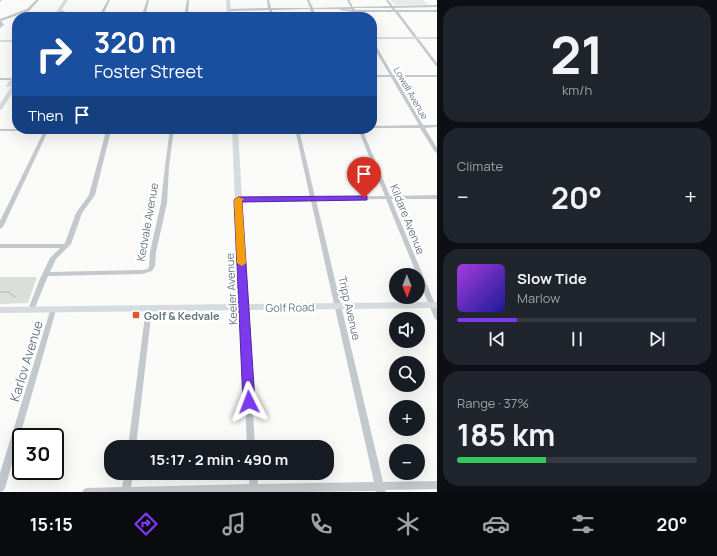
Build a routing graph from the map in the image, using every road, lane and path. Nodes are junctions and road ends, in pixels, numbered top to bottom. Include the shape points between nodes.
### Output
1 (38, 0) edge
2 (66, 0) edge
3 (71, 0) edge
4 (109, 0) edge
5 (148, 0) edge
6 (188, 0) edge
7 (228, 0) edge
8 (268, 0) edge
9 (308, 0) edge
10 (348, 0) edge
11 (387, 0) edge
12 (433, 5) edge
13 (392, 6) junction
14 (352, 7) junction
15 (270, 9) junction
16 (312, 9) junction
17 (341, 9) junction
18 (229, 10) joint
19 (62, 11) joint
20 (354, 11) junction
21 (396, 11) junction
22 (437, 11) edge
23 (22, 12) edge
24 (103, 12) edge
25 (144, 12) edge
26 (187, 12) edge
27 (271, 12) edge
28 (313, 12) edge
29 (12, 16) edge
30 (0, 20) edge
31 (0, 27) edge
32 (377, 38) edge
33 (416, 38) junction
34 (437, 38) edge
35 (0, 41) edge
36 (12, 41) edge
37 (377, 50) edge
38 (437, 65) edge
39 (377, 76) edge
40 (392, 76) junction
41 (437, 76) edge
42 (0, 79) edge
43 (12, 80) edge
44 (12, 85) edge
45 (12, 87) edge
46 (0, 99) edge
47 (0, 108) edge
48 (437, 126) edge
49 (377, 127) edge
50 (422, 127) junction
51 (0, 130) edge
52 (12, 130) edge
53 (44, 134) edge
54 (108, 134) edge
55 (171, 134) edge
56 (235, 134) edge
57 (299, 134) edge
58 (362, 134) edge
59 (437, 152) edge
60 (437, 197) edge
61 (388, 198) junction
62 (314, 199) junction
63 (238, 200) junction
64 (0, 227) edge
65 (0, 246) edge
66 (66, 246) junction
67 (46, 274) junction
68 (435, 305) edge
69 (338, 306) junction
70 (244, 307) junction
71 (148, 308) junction
72 (0, 310) edge
73 (32, 310) junction
74 (54, 310) junction
75 (437, 317) edge
76 (133, 440) edge
77 (251, 440) edge
78 (128, 480) edge
79 (253, 480) edge
80 (437, 485) edge
81 (0, 488) edge
82 (381, 489) edge
83 (254, 491) edge
84 (88, 492) edge
85 (126, 492) edge

1 - 23 street
2 - 19 main road
3 - 19 main road
4 - 24 street
5 - 25 street
6 - 26 street
7 - 18 main road
8 - 15 street
9 - 16 street
10 - 14 street
11 - 13 street
12 - 13 street
12 - 22 street
13 - 14 street
13 - 21 street
14 - 17 street
14 - 20 street
15 - 16 street
15 - 18 street
15 - 27 street
16 - 17 street
16 - 28 street
17 - 20 street
20 - 21 street
21 - 22 street
21 - 33 street
29 - 30 street
30 - 31 street
32 - 33 main road
33 - 34 main road
33 - 38 street
35 - 36 main road
37 - 40 street, Lowell Avenue
39 - 40 street
40 - 41 street
40 - 50 street, Lowell Avenue
42 - 43 street
44 - 46 main road
45 - 47 main road
48 - 50 street
49 - 50 street
50 - 59 street, Lowell Avenue
51 - 52 street
53 - 64 street
54 - 66 street, Karlov Avenue via 94,192 79,213 70,242
55 - 67 street, Kedvale Avenue via 164,203 150,270
56 - 63 main road, Keeler Avenue
57 - 62 street, Tripp Avenue
58 - 61 street, Kildare Avenue
60 - 61 street
61 - 62 street
61 - 68 street, Kildare Avenue
62 - 63 street
62 - 69 street, Tripp Avenue
63 - 70 main road, Keeler Avenue
65 - 66 street
66 - 67 street, Karlov Avenue via 56,254
67 - 73 street, Karlov Avenue
68 - 69 main road, Golf Road
68 - 75 street, Kildare Avenue
69 - 70 main road, Golf Road
69 - 82 street, Tripp Avenue
70 - 71 main road, Golf Road
70 - 77 street, Keeler Avenue
71 - 74 main road, Golf Road
71 - 76 street
72 - 73 main road, Golf Road
73 - 74 main road, Golf Road
74 - 81 street, Karlov Avenue
78 - 85 street
79 - 83 street
80 - 82 street
82 - 83 street
83 - 85 street
84 - 85 street

